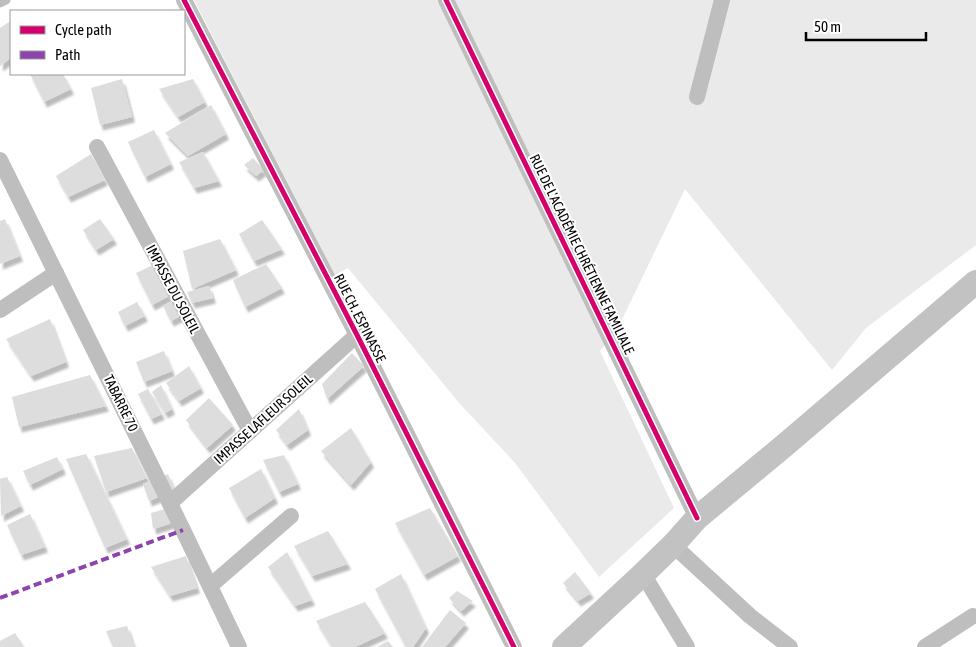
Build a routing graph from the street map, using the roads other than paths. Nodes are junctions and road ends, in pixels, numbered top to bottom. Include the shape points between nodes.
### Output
1 (6, 0) edge
2 (184, 0) edge
3 (446, 0) edge
4 (722, 0) edge
5 (0, 3) edge
6 (698, 97) dead end
7 (97, 147) dead end
8 (0, 160) edge
9 (56, 274) junction
10 (976, 282) edge
11 (0, 310) edge
12 (357, 335) junction
13 (250, 431) junction
14 (170, 503) junction
15 (291, 516) dead end
16 (697, 518) junction
17 (673, 545) junction
18 (643, 574) junction
19 (210, 586) junction
20 (972, 616) dead end
21 (239, 647) edge
22 (514, 647) edge
23 (564, 647) edge
24 (687, 647) edge
25 (790, 647) edge
26 (925, 647) edge

1 - 5 lane
2 - 12 street, RUE CH. ESPINASSE
3 - 16 street, RUE DE L'ACADÉMIE CHRÉTIENNE FAMILIALE
4 - 6 street
7 - 13 street, IMPASSE DU SOLEIL
8 - 9 street, TABARRE 70
9 - 11 street
9 - 14 street, TABARRE 70
10 - 16 main road
12 - 13 street, IMPASSE LAFLEUR SOLEIL
12 - 22 street, RUE CH. ESPINASSE
13 - 14 street, IMPASSE LAFLEUR SOLEIL
14 - 19 street, TABARRE 70
15 - 19 street
16 - 17 main road
17 - 18 main road
17 - 25 street via 750,616
18 - 23 main road
18 - 24 street
19 - 21 street, TABARRE 70
20 - 26 street

